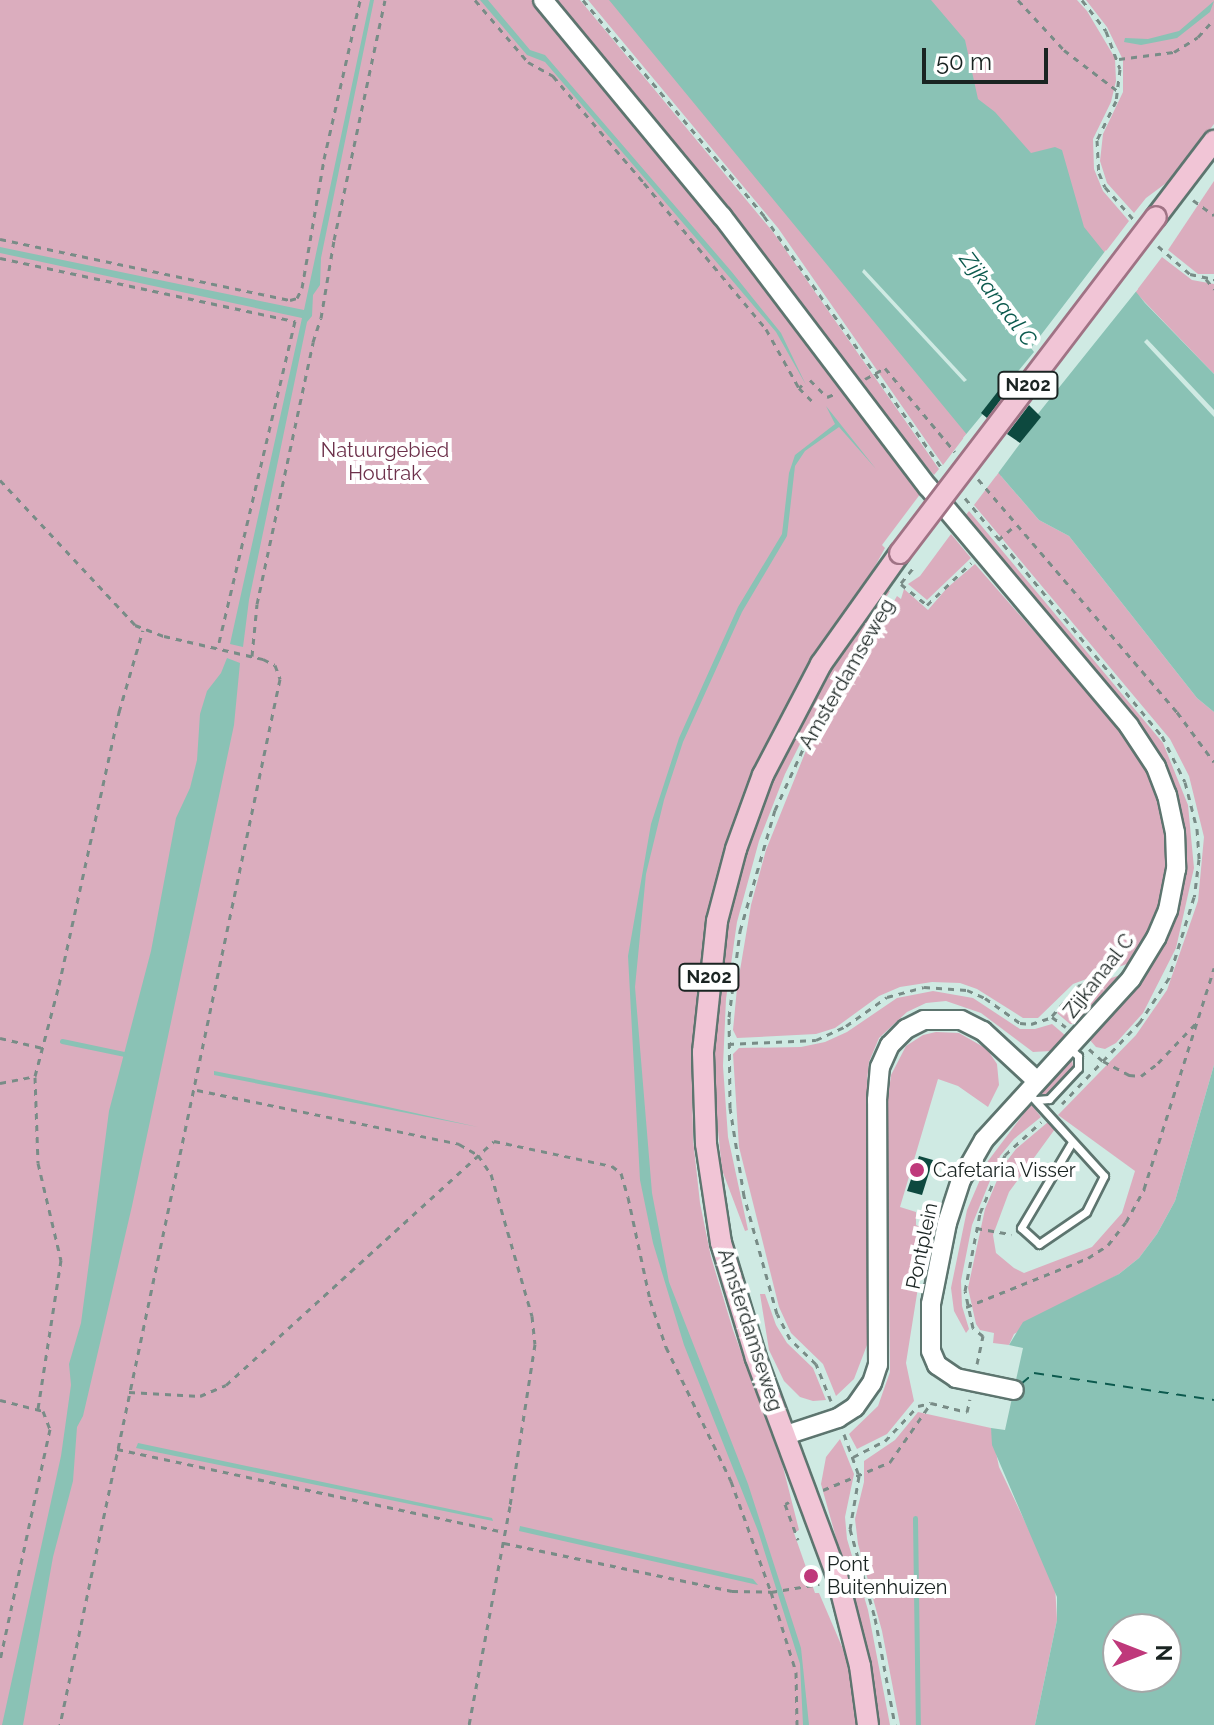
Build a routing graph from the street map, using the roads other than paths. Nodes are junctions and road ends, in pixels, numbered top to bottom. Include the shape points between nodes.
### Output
1 (543, 0) edge
2 (1214, 141) edge
3 (1074, 1043) junction
4 (1036, 1080) junction
5 (1072, 1142) junction
6 (1014, 1390) dead end
7 (786, 1435) junction
8 (868, 1725) edge

1 - 3 street, Zijkanaal C via 722,216 850,387 1129,726 1156,767 1176,842 1174,884 1164,922 1139,967
2 - 7 main road, Amsterdamseweg / N202, bridge via 1148,221 821,664 776,745 736,849 711,955 702,1086 710,1178 731,1280
3 - 4 street, Zijkanaal C
3 - 5 lane via 1078,1068 1049,1099 1034,1099
4 - 6 street, Pontplein via 972,1158 952,1205 931,1304 931,1351 945,1372
4 - 7 street via 983,1031 961,1020 924,1020 890,1045 880,1067 877,1100 878,1365 862,1400 838,1418
5 - 5 lane via 1104,1176 1086,1212 1039,1244 1021,1228
7 - 8 main road, N202 via 838,1580 860,1666

